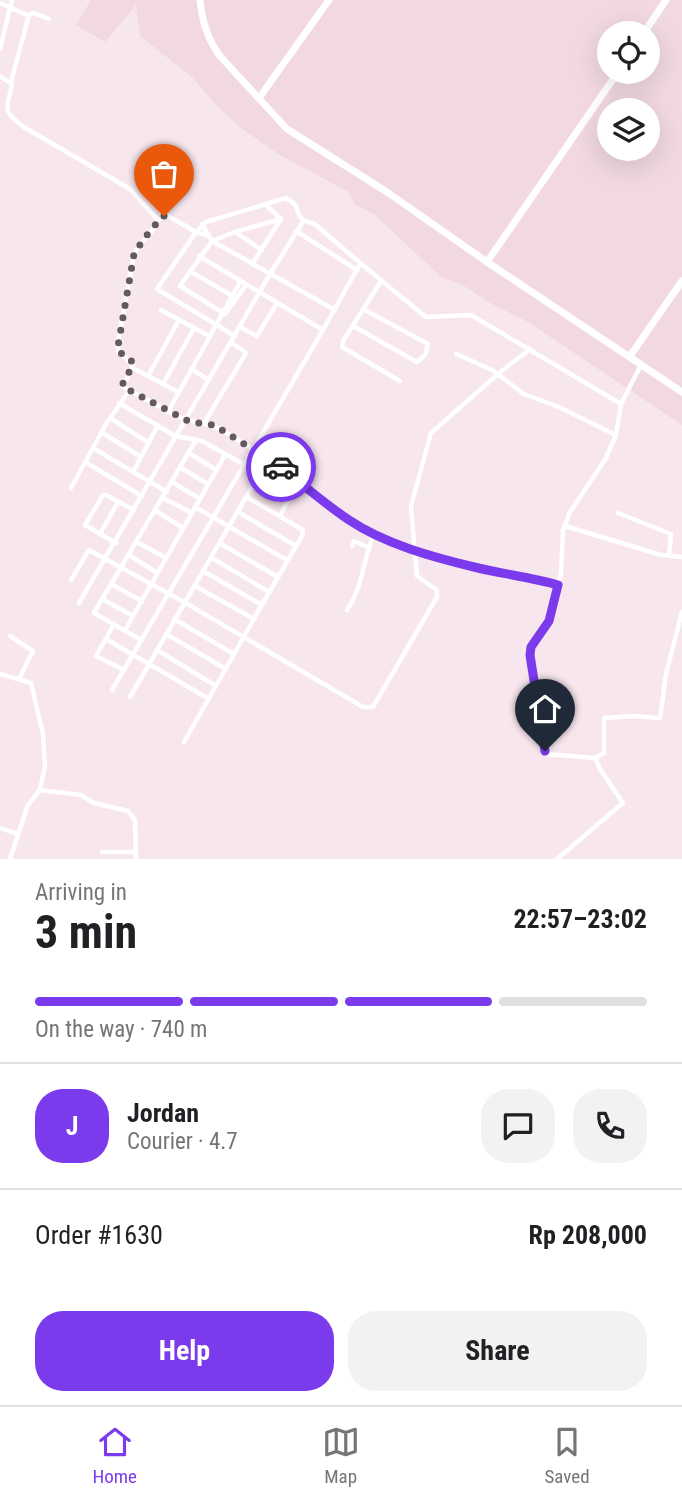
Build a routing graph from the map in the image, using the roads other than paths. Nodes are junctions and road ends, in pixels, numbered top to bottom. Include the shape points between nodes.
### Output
1 (12, 0) edge
2 (200, 0) edge
3 (329, 0) edge
4 (666, 0) edge
5 (0, 3) edge
6 (9, 8) junction
7 (29, 15) junction
8 (49, 19) dead end
9 (652, 21) edge
10 (0, 49) edge
11 (0, 76) edge
12 (11, 82) junction
13 (610, 84) edge
14 (259, 98) junction
15 (266, 205) junction
16 (281, 219) junction
17 (158, 220) junction
18 (304, 220) junction
19 (202, 224) junction
20 (258, 225) junction
21 (296, 231) junction
22 (196, 232) junction
23 (235, 232) junction
24 (271, 233) junction
25 (211, 239) junction
26 (262, 250) junction
27 (199, 256) junction
28 (487, 262) junction
29 (253, 264) junction
30 (360, 264) junction
31 (357, 270) junction
32 (190, 271) junction
33 (270, 274) junction
34 (381, 281) junction
35 (682, 281) edge
36 (243, 284) junction
37 (260, 292) junction
38 (234, 297) junction
39 (277, 303) junction
40 (363, 309) junction
41 (160, 310) dead end
42 (335, 310) junction
43 (222, 312) junction
44 (179, 320) junction
45 (215, 325) junction
46 (353, 326) junction
47 (240, 327) junction
48 (194, 328) junction
49 (323, 330) junction
50 (235, 335) junction
51 (209, 336) junction
52 (231, 342) junction
53 (530, 349) junction
54 (456, 354) dead end
55 (630, 356) junction
56 (641, 365) junction
57 (132, 368) junction
58 (191, 369) junction
59 (498, 374) junction
60 (148, 376) junction
61 (209, 380) junction
62 (400, 381) dead end
63 (163, 384) junction
64 (126, 389) junction
65 (178, 392) junction
66 (682, 392) edge
67 (119, 403) junction
68 (621, 404) junction
69 (168, 412) junction
70 (110, 418) junction
71 (185, 420) junction
72 (204, 423) junction
73 (158, 425) junction
74 (101, 432) junction
75 (616, 435) junction
76 (175, 436) junction
77 (197, 440) junction
78 (149, 443) junction
79 (93, 448) junction
80 (252, 449) junction
81 (189, 453) junction
82 (225, 455) junction
83 (248, 455) junction
84 (141, 457) junction
85 (85, 462) junction
86 (243, 464) junction
87 (264, 466) junction
88 (181, 468) junction
89 (216, 470) junction
90 (133, 472) junction
91 (150, 482) junction
92 (172, 482) junction
93 (255, 482) junction
94 (208, 484) junction
95 (71, 488) dead end
96 (165, 495) junction
97 (142, 496) junction
98 (247, 497) junction
99 (200, 499) junction
100 (288, 501) junction
101 (118, 502) junction
102 (195, 507) junction
103 (134, 510) junction
104 (156, 511) junction
105 (238, 512) junction
106 (192, 513) junction
107 (618, 513) dead end
108 (280, 516) junction
109 (213, 518) junction
110 (565, 526) junction
111 (183, 528) junction
112 (230, 528) junction
113 (100, 534) junction
114 (374, 534) junction
115 (137, 542) junction
116 (116, 543) junction
117 (221, 544) junction
118 (352, 545) dead end
119 (296, 546) junction
120 (369, 547) junction
121 (414, 549) junction
122 (129, 555) junction
123 (669, 555) junction
124 (682, 557) edge
125 (166, 558) junction
126 (212, 558) junction
127 (106, 559) junction
128 (287, 561) junction
129 (121, 566) junction
130 (203, 571) junction
131 (157, 572) junction
132 (278, 577) junction
133 (71, 580) dead end
134 (111, 584) junction
135 (152, 584) junction
136 (558, 585) junction
137 (195, 586) junction
138 (269, 592) junction
139 (168, 593) junction
140 (102, 599) junction
141 (142, 601) junction
142 (184, 602) junction
143 (79, 603) dead end
144 (262, 605) junction
145 (347, 610) dead end
146 (682, 612) edge
147 (133, 616) junction
148 (174, 619) junction
149 (254, 619) junction
150 (114, 624) junction
151 (125, 630) junction
152 (166, 634) junction
153 (10, 636) dead end
154 (244, 637) junction
155 (106, 639) junction
156 (141, 640) junction
157 (157, 650) junction
158 (133, 654) junction
159 (234, 654) junction
160 (149, 663) junction
161 (226, 669) junction
162 (124, 670) junction
163 (0, 674) edge
164 (19, 679) junction
165 (216, 686) junction
166 (112, 690) dead end
167 (130, 697) dead end
168 (209, 699) junction
169 (184, 742) dead end
170 (595, 758) junction
171 (40, 790) junction
172 (0, 828) edge
173 (18, 834) junction
174 (102, 852) dead end
175 (136, 852) junction
176 (10, 859) edge
177 (136, 859) edge
178 (558, 859) edge

1 - 6 street
2 - 14 street via 209,41
3 - 14 street
4 - 9 street
5 - 6 street
6 - 7 street
6 - 10 street
7 - 8 street
7 - 12 street
11 - 12 street
12 - 17 street via 5,107 8,115 130,189
13 - 28 street
14 - 28 street via 287,129
15 - 16 street
15 - 18 street via 286,198 298,207
15 - 19 street
16 - 20 street
16 - 24 street
17 - 22 street via 166,215
17 - 57 street via 134,254 124,303 118,349 131,360
18 - 21 street
18 - 30 street
19 - 22 street
19 - 25 street
20 - 23 street
20 - 24 street
21 - 31 street
21 - 33 street
22 - 25 street
22 - 45 street via 157,289
23 - 25 street
23 - 26 street
24 - 26 street
25 - 27 street
25 - 29 street
26 - 29 street
27 - 32 street
27 - 36 street
28 - 55 street
29 - 33 street
30 - 31 street
30 - 34 street
31 - 42 street
32 - 38 street
32 - 43 street via 180,286
33 - 37 street
33 - 42 street
34 - 40 street
34 - 53 street via 426,317 471,315
35 - 55 street
36 - 37 street
36 - 38 street
37 - 39 street
37 - 47 street
38 - 43 street via 228,313
39 - 47 street via 257,337
39 - 49 street
40 - 46 street
40 - 46 street via 428,344 425,355 420,362 414,361
41 - 44 street
42 - 49 street
43 - 45 street
44 - 48 street
44 - 60 street
45 - 50 street
45 - 51 street
46 - 62 street via 342,347
47 - 50 street
48 - 51 street
48 - 63 street
49 - 80 street
50 - 52 street
51 - 58 street
52 - 61 street
52 - 72 street via 246,353
53 - 59 street
53 - 68 street
54 - 59 street
55 - 56 street
56 - 66 street
56 - 68 street
57 - 60 street
57 - 64 street via 123,383
58 - 61 street
58 - 65 street
59 - 75 street via 524,394
59 - 121 street via 431,433 411,506
60 - 63 street
61 - 71 street
63 - 65 street
64 - 67 street
64 - 69 street
65 - 69 street
67 - 70 street
67 - 73 street
68 - 75 street
69 - 71 street
70 - 74 street
70 - 78 street
71 - 72 street
71 - 76 street
72 - 80 street
73 - 76 street
73 - 78 street
74 - 79 street
74 - 84 street
75 - 110 street
76 - 77 street
76 - 91 street
77 - 81 street
77 - 82 street
78 - 84 street
79 - 85 street
79 - 90 street
80 - 83 street
80 - 114 street
81 - 88 street
81 - 89 street
82 - 86 street
82 - 89 street
83 - 86 street
83 - 87 street
84 - 90 street
85 - 95 street
85 - 97 street
86 - 109 street
87 - 93 street
87 - 100 street via 294,485
88 - 92 street
88 - 94 street
89 - 94 street
90 - 91 street
91 - 96 street
91 - 97 street
92 - 96 street
92 - 99 street
93 - 98 street
93 - 100 street
94 - 99 street
96 - 104 street
96 - 106 street
97 - 103 street
98 - 105 street
98 - 108 street
99 - 102 street
100 - 108 street
101 - 103 street
101 - 113 street
101 - 113 street via 105,494 99,499 85,525
102 - 106 street
102 - 109 street
103 - 116 street
104 - 111 street
104 - 115 street
105 - 112 street
105 - 119 street
106 - 111 street
107 - 123 street via 672,534
108 - 119 street via 303,530
109 - 112 street
109 - 139 street
110 - 123 street
110 - 136 street
111 - 125 street
112 - 117 street
112 - 128 street
113 - 116 street
114 - 120 street
114 - 121 street
115 - 122 street
115 - 125 street
116 - 127 street
117 - 126 street
117 - 132 street
118 - 120 street via 354,541
119 - 128 street
120 - 145 street
121 - 136 street via 474,568
121 - 154 street via 418,579 437,590 437,597 373,707 363,707
122 - 129 street
122 - 131 street
123 - 124 street
125 - 131 street
126 - 130 street
126 - 138 street
127 - 129 street
127 - 133 street via 89,550
127 - 143 street
128 - 132 street
129 - 134 street
129 - 135 street
130 - 137 street
130 - 144 street
131 - 135 street
132 - 138 street
134 - 140 street
134 - 141 street
135 - 139 street
135 - 141 street
136 - 170 street via 549,621 530,655 545,751
137 - 142 street
137 - 149 street
138 - 144 street
139 - 142 street
139 - 156 street
140 - 147 street
140 - 150 street via 94,613
141 - 147 street
142 - 148 street
142 - 154 street
144 - 149 street
146 - 170 street via 660,718 604,719 604,753
147 - 151 street
148 - 152 street
148 - 159 street
149 - 154 street
150 - 151 street
150 - 155 street
151 - 156 street
152 - 157 street
152 - 161 street
153 - 164 street via 33,651
154 - 159 street
155 - 158 street
155 - 162 street via 96,656
156 - 158 street
157 - 160 street
157 - 165 street
158 - 160 street
158 - 162 street
159 - 161 street
160 - 167 street
160 - 168 street
161 - 165 street
162 - 166 street
163 - 164 street
164 - 171 street via 31,683 43,734 46,760
165 - 168 street
168 - 169 street
170 - 178 street via 623,803
171 - 173 street via 28,805
171 - 175 street via 81,795 128,811 135,820
172 - 173 street
173 - 176 street
174 - 175 street
175 - 177 street

